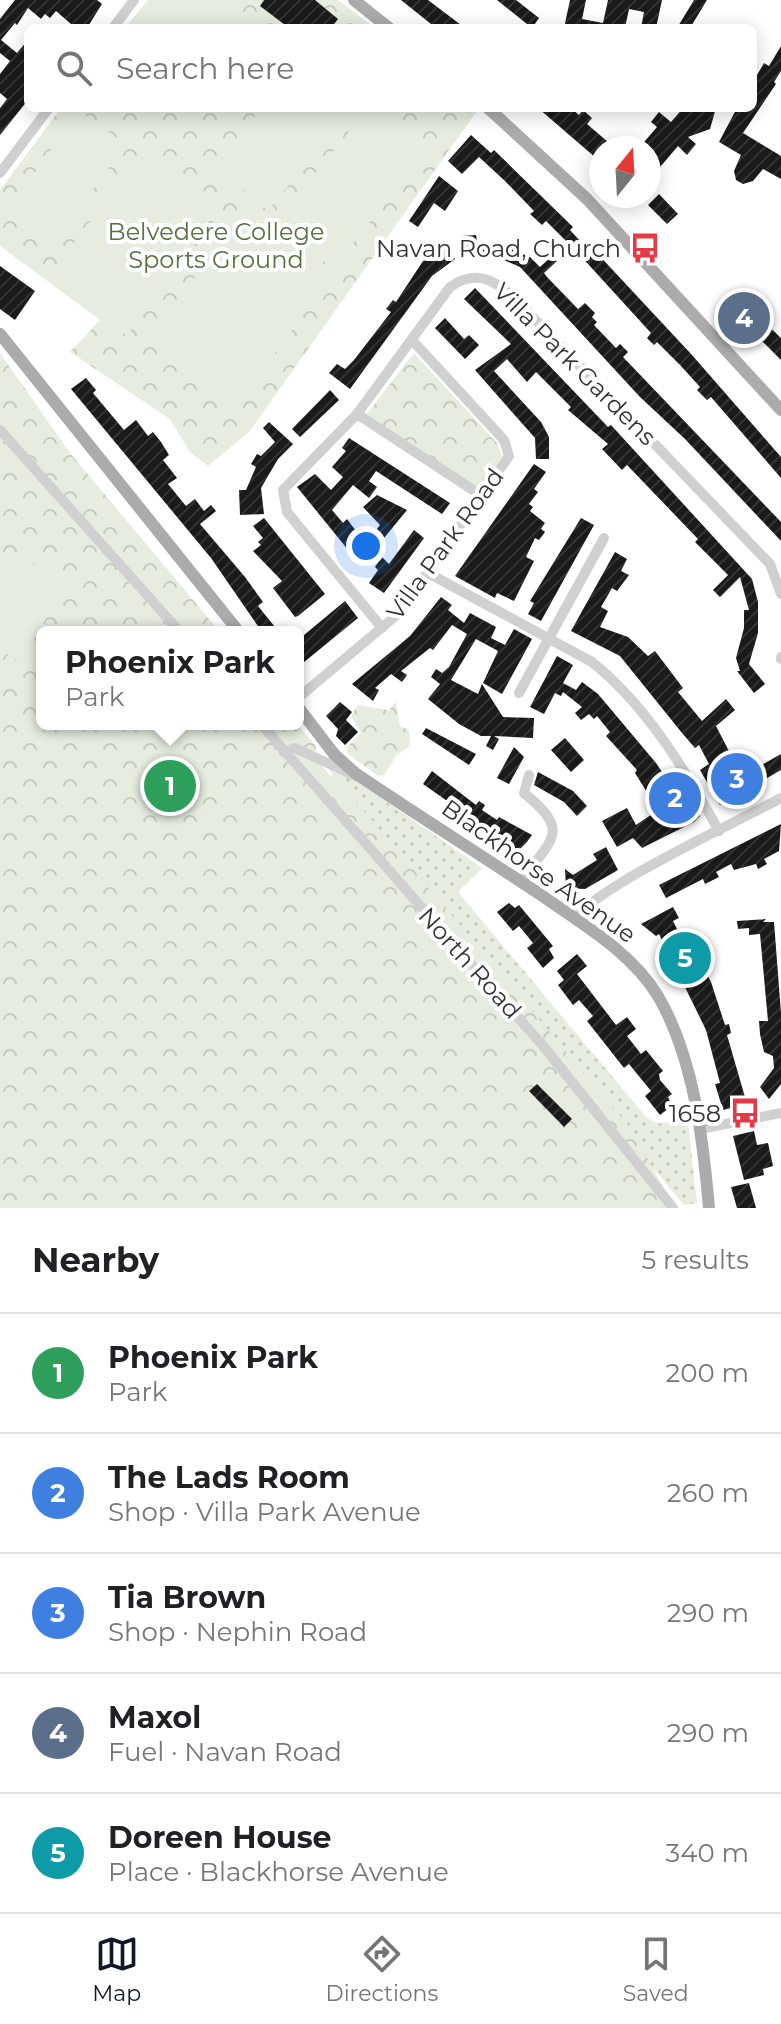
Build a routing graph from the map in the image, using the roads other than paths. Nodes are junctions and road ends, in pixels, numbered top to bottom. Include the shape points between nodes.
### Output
1 (354, 0) edge
2 (129, 2) edge
3 (115, 24) edge
4 (384, 24) edge
5 (45, 112) edge
6 (492, 112) edge
7 (4, 154) edge
8 (0, 173) edge
9 (0, 334) edge
10 (412, 340) junction
11 (781, 410) edge
12 (357, 414) junction
13 (0, 430) edge
14 (482, 496) junction
15 (604, 538) dead end
16 (428, 573) junction
17 (781, 594) edge
18 (175, 626) edge
19 (234, 626) edge
20 (382, 628) junction
21 (549, 638) junction
22 (304, 693) edge
23 (519, 693) dead end
24 (304, 717) edge
25 (266, 730) edge
26 (284, 752) junction
27 (328, 757) junction
28 (529, 775) dead end
29 (781, 798) edge
30 (719, 831) junction
31 (521, 882) junction
32 (575, 919) junction
33 (781, 1113) edge
34 (700, 1129) junction
35 (673, 1208) edge
36 (709, 1208) edge

1 - 4 main road
2 - 3 street
5 - 7 street
6 - 11 main road via 587,199
7 - 8 street
9 - 19 main road
10 - 12 street, Villa Park Gardens
10 - 14 street, Villa Park Road via 509,449
10 - 17 street, Villa Park Gardens via 450,287 483,277 498,282 770,564
12 - 14 street
12 - 20 street, Villa Park Gardens via 285,484 283,501
13 - 18 street
14 - 16 street, Villa Park Road
15 - 21 street
16 - 20 street, Villa Park Road
16 - 21 street
20 - 22 street, Villa Park Road
21 - 23 street
21 - 30 street via 592,662 619,687 665,743
24 - 27 main road, Blackhorse Avenue
25 - 26 street, North Road
26 - 27 street via 291,747
26 - 35 street, North Road via 544,1047
27 - 31 main road, Blackhorse Avenue
28 - 31 street via 524,793 547,812 554,834
29 - 30 street
30 - 32 street via 595,900
31 - 32 main road, Blackhorse Avenue
32 - 34 main road, Blackhorse Avenue via 620,952 657,994 679,1046
33 - 34 street
34 - 36 main road, Blackhorse Avenue

